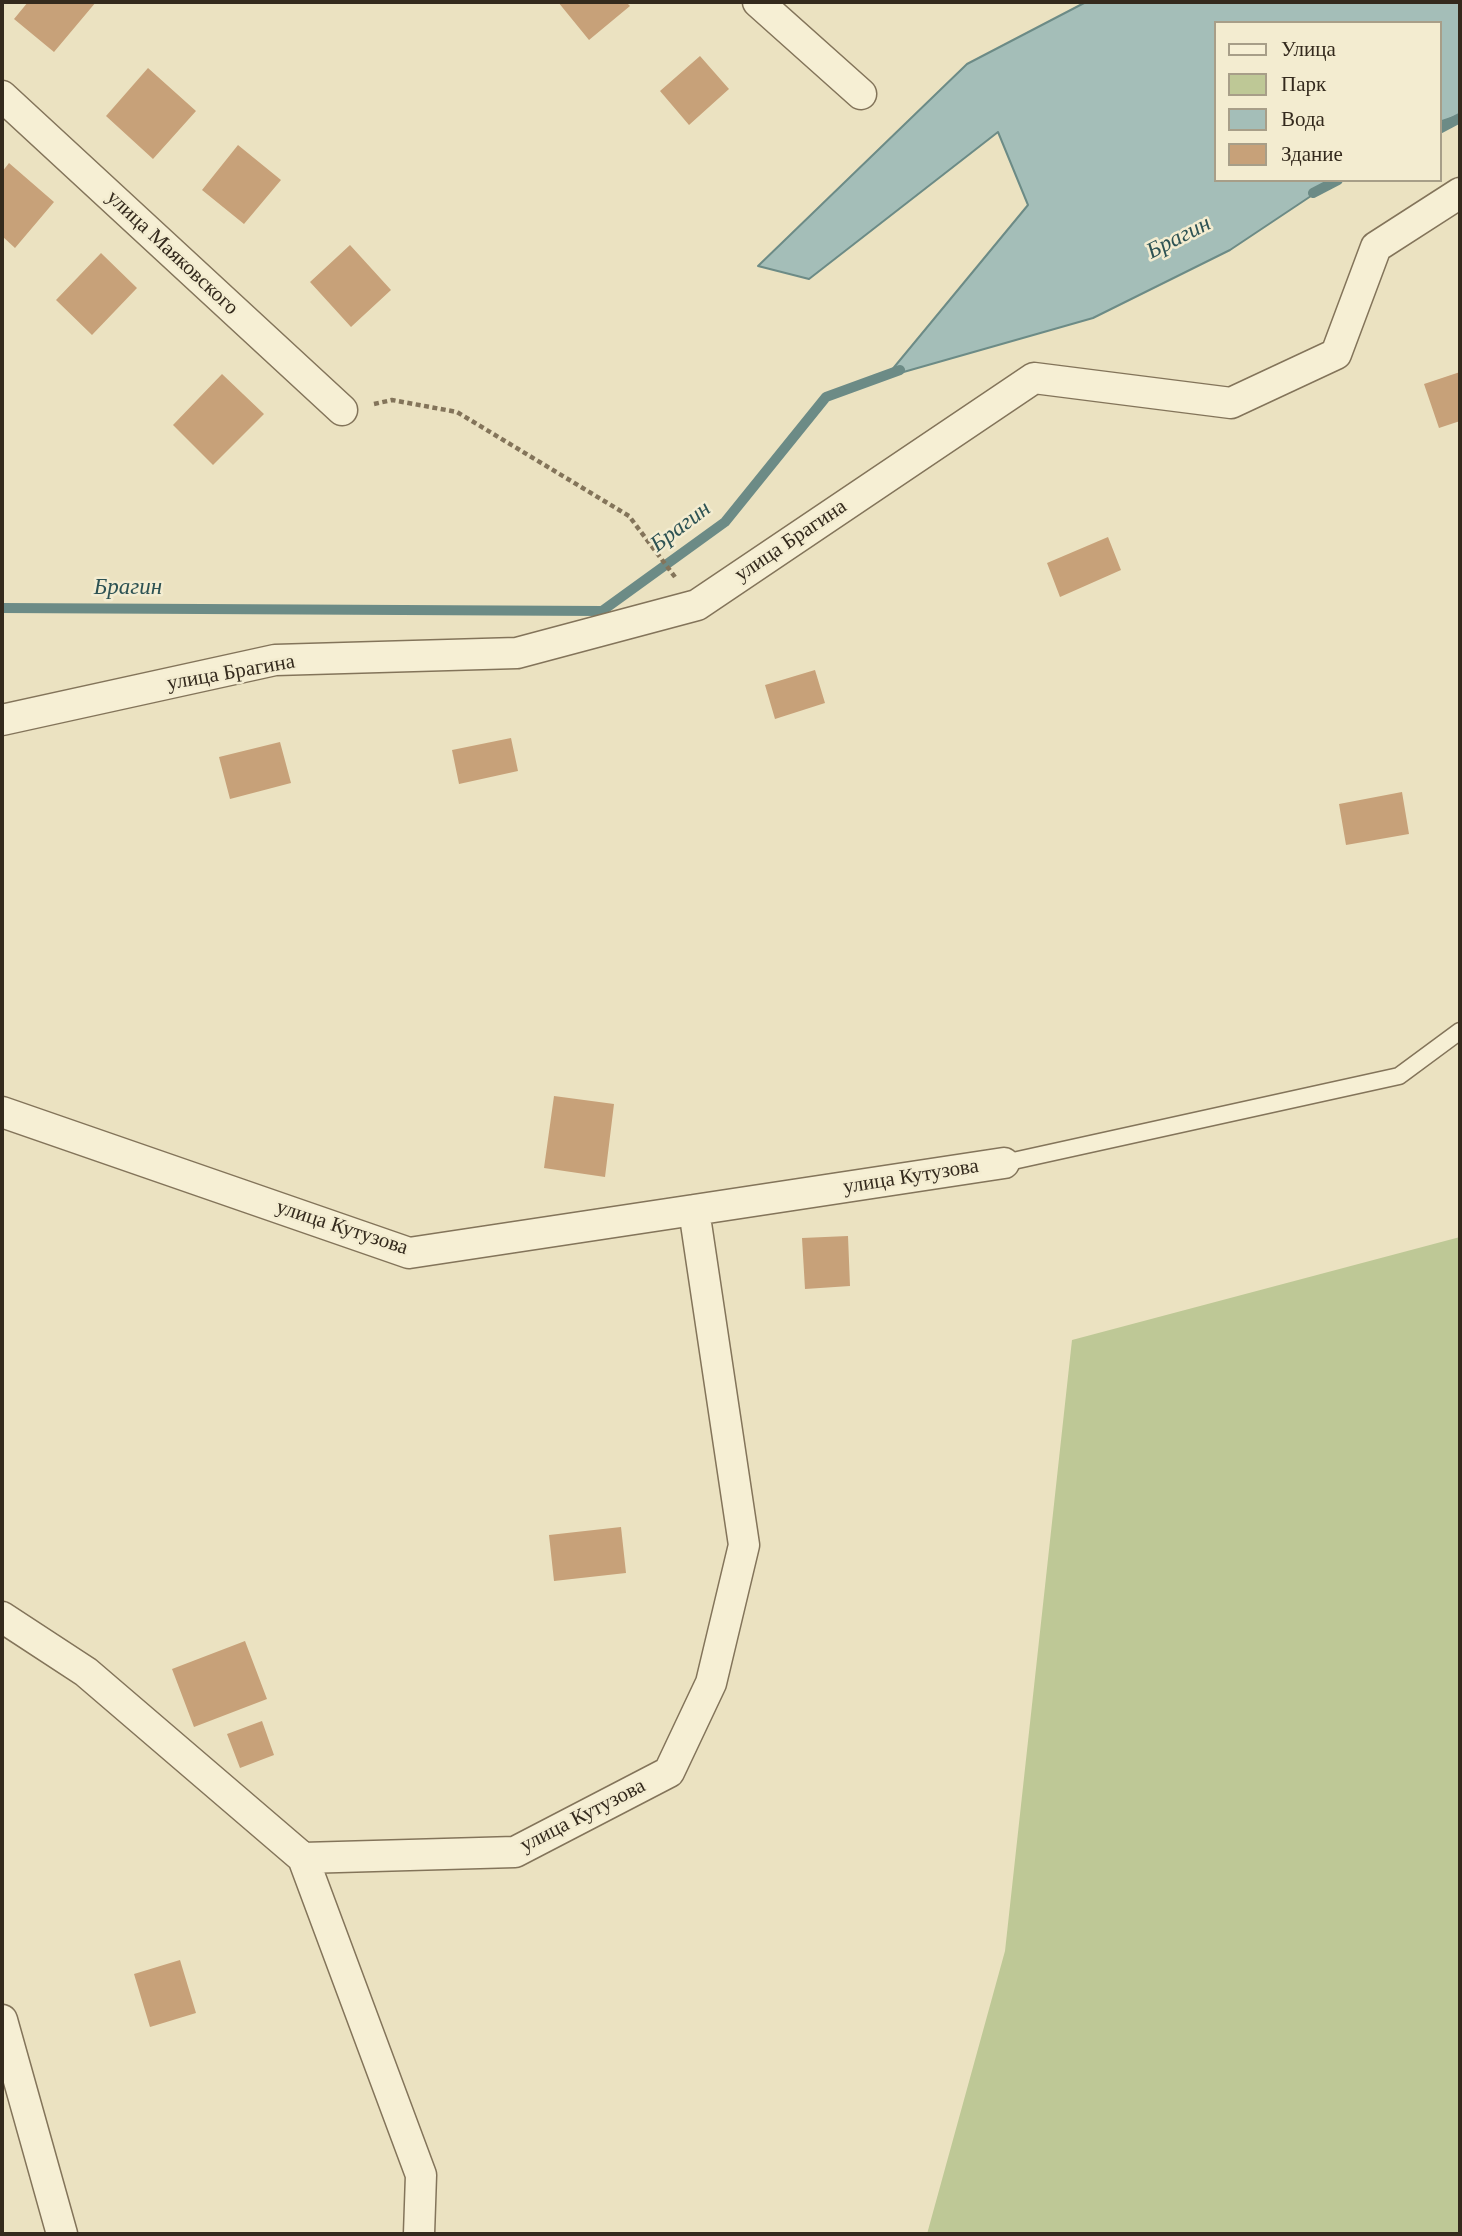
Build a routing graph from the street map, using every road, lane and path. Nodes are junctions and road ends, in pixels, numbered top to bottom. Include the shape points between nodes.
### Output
1 (758, 2) edge
2 (861, 94) dead end
3 (2, 96) edge
4 (1460, 193) edge
5 (392, 400) dead end
6 (342, 410) dead end
7 (678, 579) dead end
8 (2, 720) edge
9 (1460, 1031) edge
10 (2, 1112) edge
11 (1004, 1163) joint
12 (694, 1210) junction
13 (2, 1616) edge
14 (303, 1857) junction
15 (2, 2020) edge
16 (62, 2234) edge
17 (419, 2234) edge

1 - 2 street
3 - 6 street, улица Маяковского
4 - 8 street, улица Брагина via 1376,247 1336,354 1231,403 1034,378 697,605 517,653 275,660
5 - 7 path via 457,412 629,516
9 - 11 lane via 1398,1076
10 - 12 street, улица Кутузова via 408,1253
11 - 12 street, улица Кутузова
12 - 14 street, улица Кутузова via 744,1545 711,1684 669,1772 515,1852
13 - 14 street via 86,1672
14 - 17 street via 421,2175
15 - 16 street

